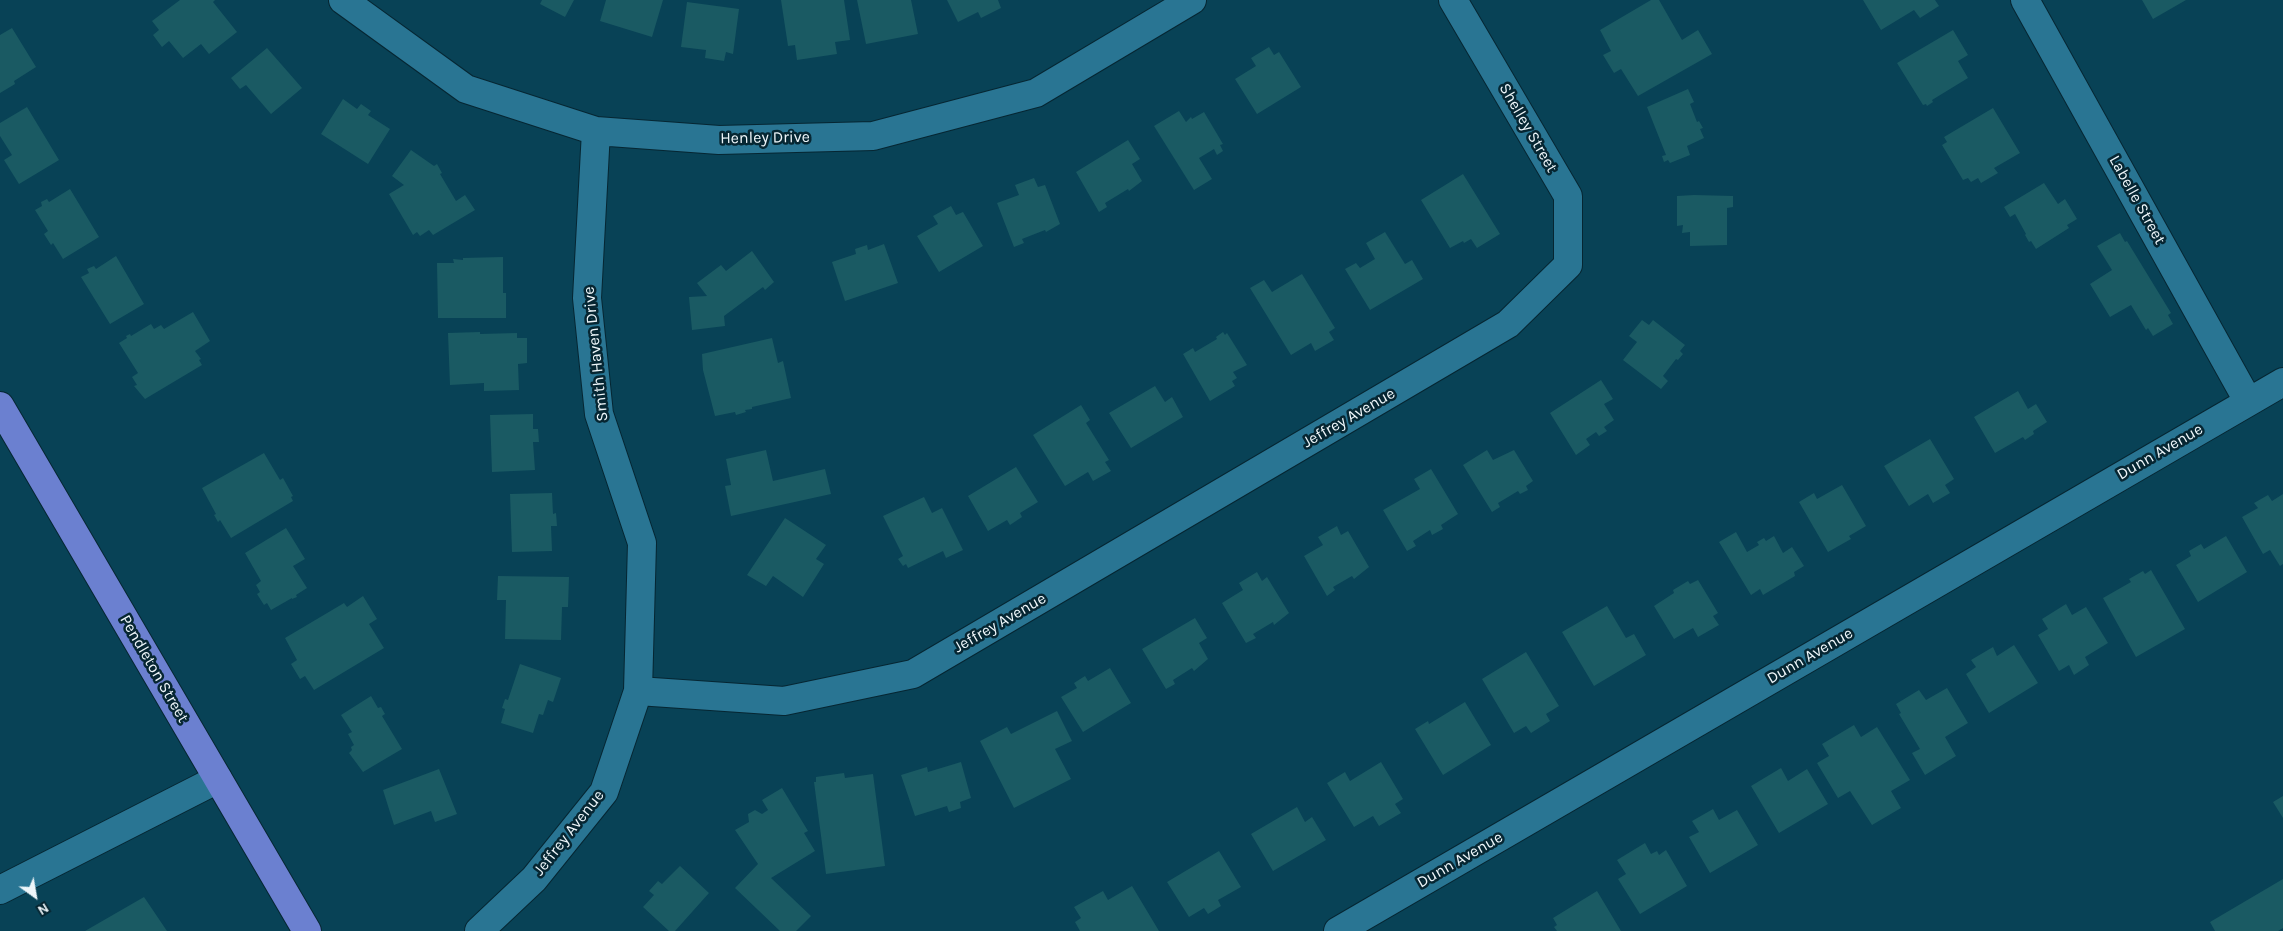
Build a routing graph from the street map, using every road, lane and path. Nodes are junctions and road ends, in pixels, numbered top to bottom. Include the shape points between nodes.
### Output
1 (343, 0) edge
2 (1192, 0) edge
3 (1453, 0) edge
4 (2026, 0) edge
5 (596, 131) junction
6 (1568, 265) joint
7 (2283, 382) edge
8 (2248, 401) junction
9 (0, 406) edge
10 (638, 691) junction
11 (218, 779) junction
12 (0, 890) edge
13 (307, 931) edge
14 (479, 931) edge
15 (1338, 931) edge

1 - 5 street, Henley Drive via 466,89
2 - 5 street, Henley Drive via 1036,93 873,136 719,140
3 - 6 street, Shelley Street via 1568,196
4 - 8 street, Labelle Street
5 - 10 street, Smith Haven Drive via 587,298 599,414 642,543
6 - 10 street, Jeffrey Avenue via 1508,324 913,674 784,701
7 - 8 street, Dunn Avenue
8 - 15 street, Dunn Avenue
9 - 11 main road, Pendleton Street
10 - 14 street, Jeffrey Avenue via 604,792 534,879
11 - 12 street
11 - 13 main road, Pendleton Street

